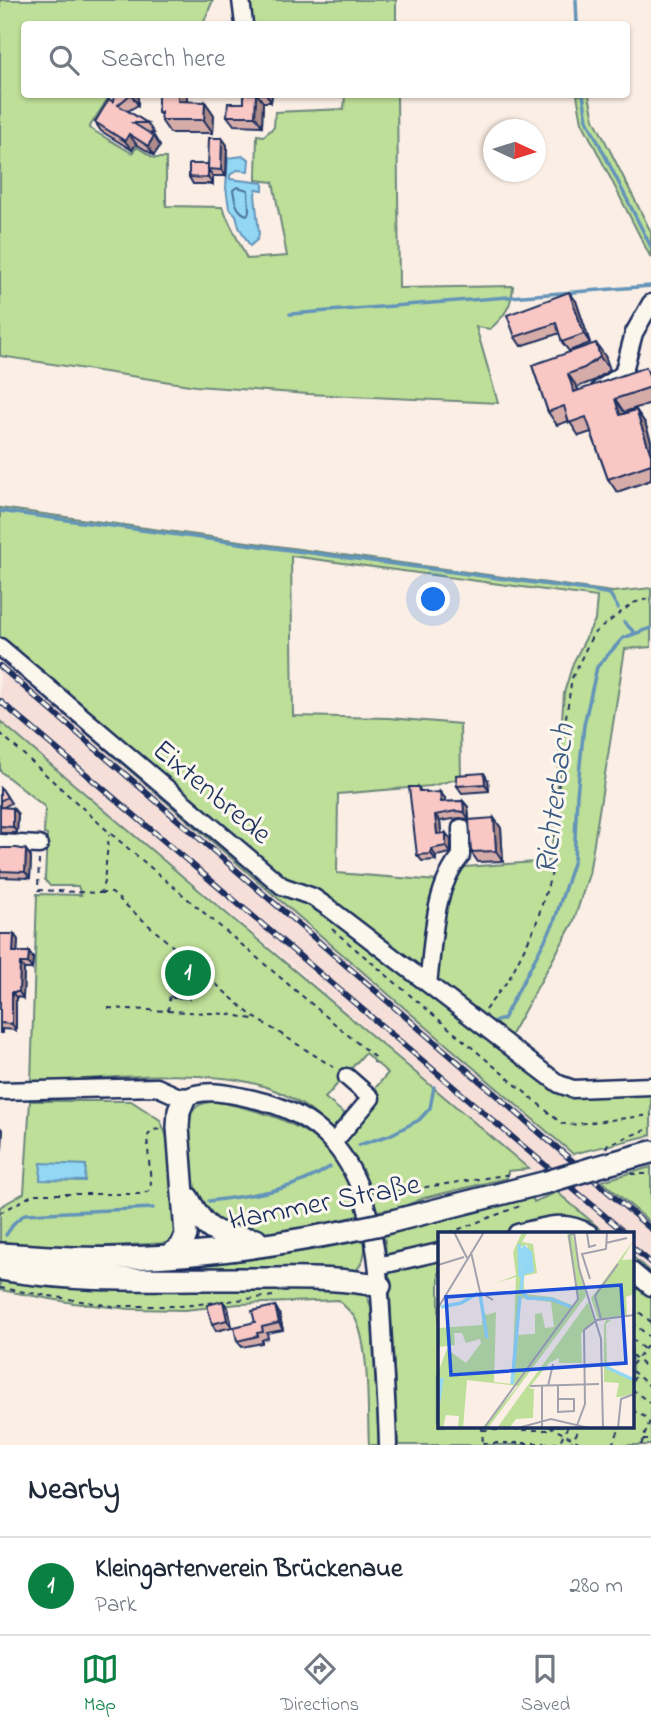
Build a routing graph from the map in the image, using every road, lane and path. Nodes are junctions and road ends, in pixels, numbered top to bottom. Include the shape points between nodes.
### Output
1 (241, 0) edge
2 (244, 21) edge
3 (651, 303) edge
4 (600, 389) edge
5 (651, 598) edge
6 (0, 647) edge
7 (0, 733) edge
8 (461, 828) dead end
9 (110, 833) junction
10 (0, 843) edge
11 (39, 845) joint
12 (100, 892) junction
13 (330, 926) dead end
14 (174, 947) junction
15 (172, 973) edge
16 (428, 984) junction
17 (171, 985) edge
18 (108, 1008) dead end
19 (168, 1011) junction
20 (258, 1020) junction
21 (477, 1020) junction
22 (374, 1063) dead end
23 (347, 1077) joint
24 (651, 1086) edge
25 (0, 1091) edge
26 (184, 1099) junction
27 (651, 1115) edge
28 (178, 1127) junction
29 (651, 1128) edge
30 (333, 1143) junction
31 (651, 1152) edge
32 (600, 1167) junction
33 (184, 1191) junction
34 (0, 1213) edge
35 (521, 1232) edge
36 (587, 1232) edge
37 (279, 1244) junction
38 (438, 1252) edge
39 (0, 1254) edge
40 (170, 1255) junction
41 (0, 1269) edge
42 (634, 1272) edge
43 (379, 1276) junction
44 (651, 1287) edge
45 (0, 1288) edge
46 (273, 1296) dead end
47 (634, 1308) edge
48 (651, 1322) edge
49 (634, 1324) edge
50 (651, 1339) edge
51 (634, 1341) edge
52 (644, 1349) junction
53 (651, 1355) edge
54 (636, 1359) junction
55 (634, 1362) edge
56 (651, 1372) edge
57 (636, 1375) joint
58 (634, 1378) edge
59 (651, 1387) edge
60 (634, 1391) edge
61 (651, 1404) edge
62 (634, 1411) edge
63 (651, 1419) edge
64 (649, 1427) edge
65 (550, 1428) edge
66 (555, 1428) edge
67 (567, 1428) edge
68 (580, 1428) edge
69 (620, 1428) edge
70 (482, 1430) joint
71 (563, 1434) junction
72 (573, 1440) junction
73 (642, 1440) junction
74 (651, 1440) edge
75 (482, 1444) edge
76 (524, 1444) edge
77 (388, 1445) edge
78 (570, 1445) edge
79 (584, 1445) edge
80 (611, 1445) edge
81 (641, 1445) edge

1 - 2 street
3 - 4 street via 626,352 623,373
5 - 21 path via 633,603 593,634 572,678 561,750 553,869 535,927 509,979
6 - 16 street, Eixtenbrede via 282,886 313,897
7 - 9 path
8 - 16 street via 461,856 441,888
9 - 12 path
9 - 22 path via 373,1057
10 - 11 street
11 - 12 path via 38,890
12 - 14 path via 112,893
13 - 27 path via 561,1123
14 - 15 path
14 - 20 path
16 - 21 street
17 - 19 path
18 - 19 path
19 - 20 path
20 - 23 path
21 - 24 street via 559,1084 573,1089
23 - 30 street via 371,1098
25 - 26 street via 157,1087
26 - 28 main road
26 - 30 street via 215,1093 263,1102 299,1117
28 - 33 main road
28 - 34 path via 152,1130 147,1137 151,1184 141,1195 34,1194
29 - 32 path via 608,1144
30 - 43 street via 353,1169 365,1196
31 - 32 main road, Hammer Straße
32 - 37 main road, Hammer Straße, bridge via 372,1226
33 - 37 main road via 200,1222 215,1231
33 - 40 main road via 186,1235 181,1247
35 - 36 street via 555,1224
37 - 40 main road, Hammer Straße
38 - 43 street
39 - 40 main road, Hammer Straße via 77,1258
41 - 43 main road via 117,1281
42 - 44 street
43 - 77 street
45 - 46 path via 112,1306 181,1306
47 - 48 path
49 - 50 path
50 - 52 path
51 - 52 path
52 - 53 path
52 - 54 path
54 - 55 path
54 - 56 path
57 - 58 path
57 - 59 path
60 - 61 path
62 - 63 path
63 - 64 path
64 - 73 path
65 - 70 path
66 - 71 path
67 - 71 path
68 - 72 path
69 - 80 path
70 - 75 path
71 - 72 path
71 - 76 path via 559,1443
72 - 78 path
72 - 79 path
73 - 74 path
73 - 81 path
75 - 76 path

